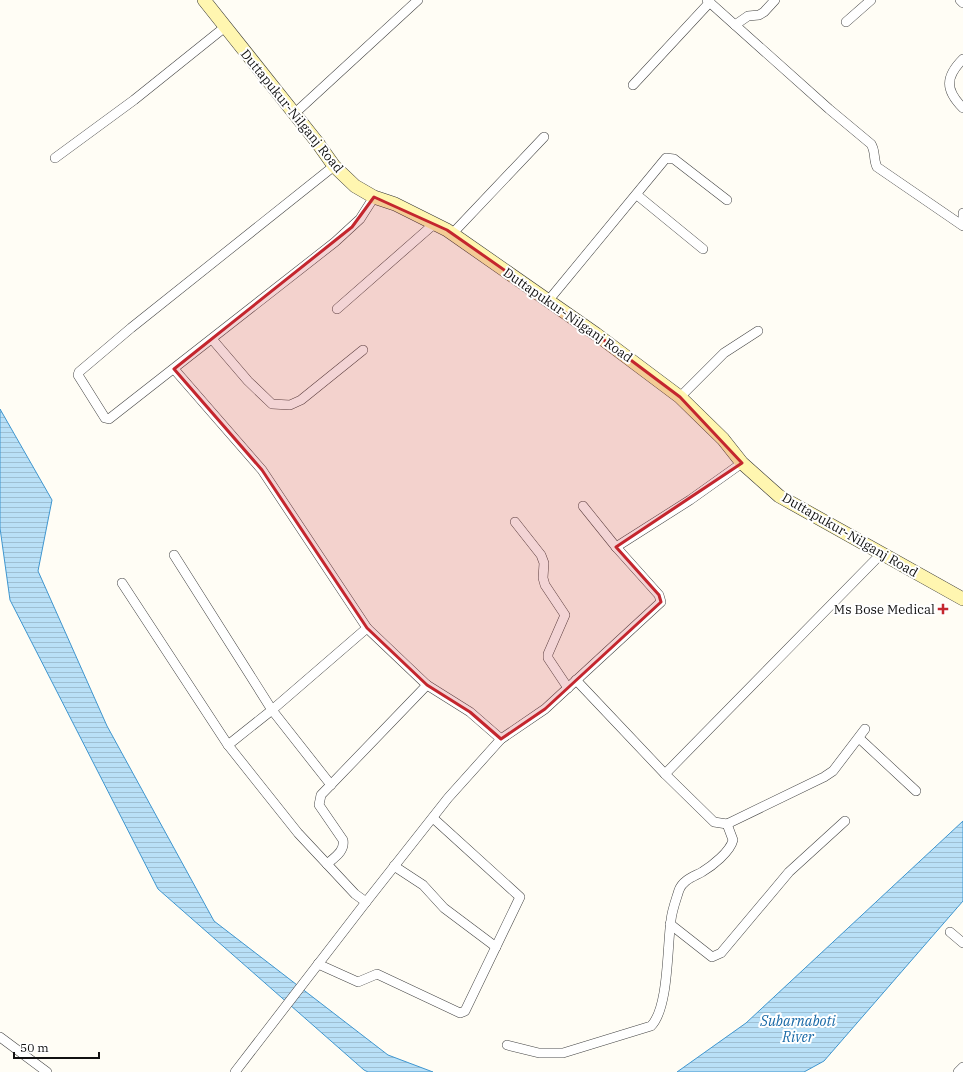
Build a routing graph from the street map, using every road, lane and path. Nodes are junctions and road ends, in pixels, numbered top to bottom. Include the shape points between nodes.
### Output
1 (204, 0) edge
2 (417, 0) edge
3 (775, 0) edge
4 (871, 0) edge
5 (960, 0) edge
6 (709, 1) edge
7 (963, 3) edge
8 (846, 22) dead end
9 (735, 25) junction
10 (225, 27) junction
11 (963, 59) edge
12 (633, 85) dead end
13 (963, 108) edge
14 (294, 114) junction
15 (544, 137) dead end
16 (55, 158) dead end
17 (334, 166) junction
18 (637, 195) junction
19 (374, 197) junction
20 (727, 200) dead end
21 (963, 213) edge
22 (963, 219) edge
23 (434, 224) junction
24 (963, 226) edge
25 (452, 234) junction
26 (703, 249) dead end
27 (548, 301) junction
28 (338, 309) dead end
29 (758, 331) dead end
30 (212, 339) junction
31 (363, 350) dead end
32 (174, 369) junction
33 (680, 397) junction
34 (742, 463) junction
35 (583, 506) dead end
36 (515, 522) dead end
37 (616, 547) junction
38 (881, 554) junction
39 (174, 555) dead end
40 (122, 583) dead end
41 (962, 596) edge
42 (367, 628) junction
43 (576, 680) junction
44 (427, 685) junction
45 (568, 688) junction
46 (272, 710) junction
47 (865, 729) dead end
48 (859, 738) junction
49 (501, 739) junction
50 (228, 744) junction
51 (665, 774) junction
52 (331, 785) junction
53 (916, 791) dead end
54 (433, 818) junction
55 (845, 821) dead end
56 (727, 824) junction
57 (327, 864) junction
58 (394, 866) junction
59 (366, 902) junction
60 (670, 924) junction
61 (950, 932) dead end
62 (963, 943) edge
63 (496, 947) junction
64 (318, 964) junction
65 (0, 1037) edge
66 (507, 1045) dead end
67 (963, 1067) edge
68 (47, 1072) edge
69 (235, 1072) edge
70 (958, 1072) edge

1 - 10 main road, Duttapukur-Nilganj Road
2 - 14 street
3 - 9 street via 764,12 748,16
4 - 8 street
5 - 7 street
6 - 9 street
6 - 12 street
9 - 24 street via 872,144 877,166
10 - 14 main road, Duttapukur-Nilganj Road
10 - 16 street via 134,100
11 - 13 street via 955,67 949,82 953,97
14 - 17 main road, Duttapukur-Nilganj Road
15 - 25 street
17 - 19 main road, Duttapukur-Nilganj Road via 355,186
17 - 32 street via 131,328 78,375 107,419
18 - 20 street via 668,157
18 - 26 street
18 - 27 street
19 - 23 main road, Duttapukur-Nilganj Road via 395,204
19 - 30 street via 352,228
21 - 22 street
23 - 25 main road, Duttapukur-Nilganj Road
23 - 28 street
25 - 27 main road, Duttapukur-Nilganj Road
27 - 33 main road, Duttapukur-Nilganj Road
29 - 33 street via 724,353
30 - 31 street via 248,381 272,404 280,406 301,400
30 - 32 street
32 - 42 street via 262,470
33 - 34 main road, Duttapukur-Nilganj Road via 723,439
34 - 37 street
34 - 38 main road, Duttapukur-Nilganj Road via 780,496
35 - 37 street
36 - 45 street via 541,555 545,585 565,615 548,658
37 - 43 street via 659,595 661,602
38 - 41 main road, Duttapukur-Nilganj Road
38 - 51 street
39 - 46 street
40 - 50 street
42 - 44 street
42 - 46 street
43 - 45 street
43 - 51 street
44 - 49 street via 470,712
44 - 52 street
45 - 49 street via 545,709
46 - 50 street
46 - 52 street
47 - 48 street
48 - 53 street
48 - 56 street via 833,771 824,777
49 - 54 street
50 - 57 street via 298,833
51 - 56 street via 714,822
52 - 57 street via 321,795 319,805 344,845
54 - 58 street
54 - 63 street via 519,894 520,897
55 - 60 street via 789,872 716,956 712,957
56 - 60 street via 732,844 706,869 683,884
57 - 59 street
58 - 59 street
58 - 63 street via 423,885 444,908
59 - 64 street
60 - 66 street via 664,989 656,1020 651,1026 563,1053 539,1053
61 - 62 street
63 - 64 street via 463,1013 377,974 358,982
64 - 69 street
65 - 68 street
67 - 70 street

